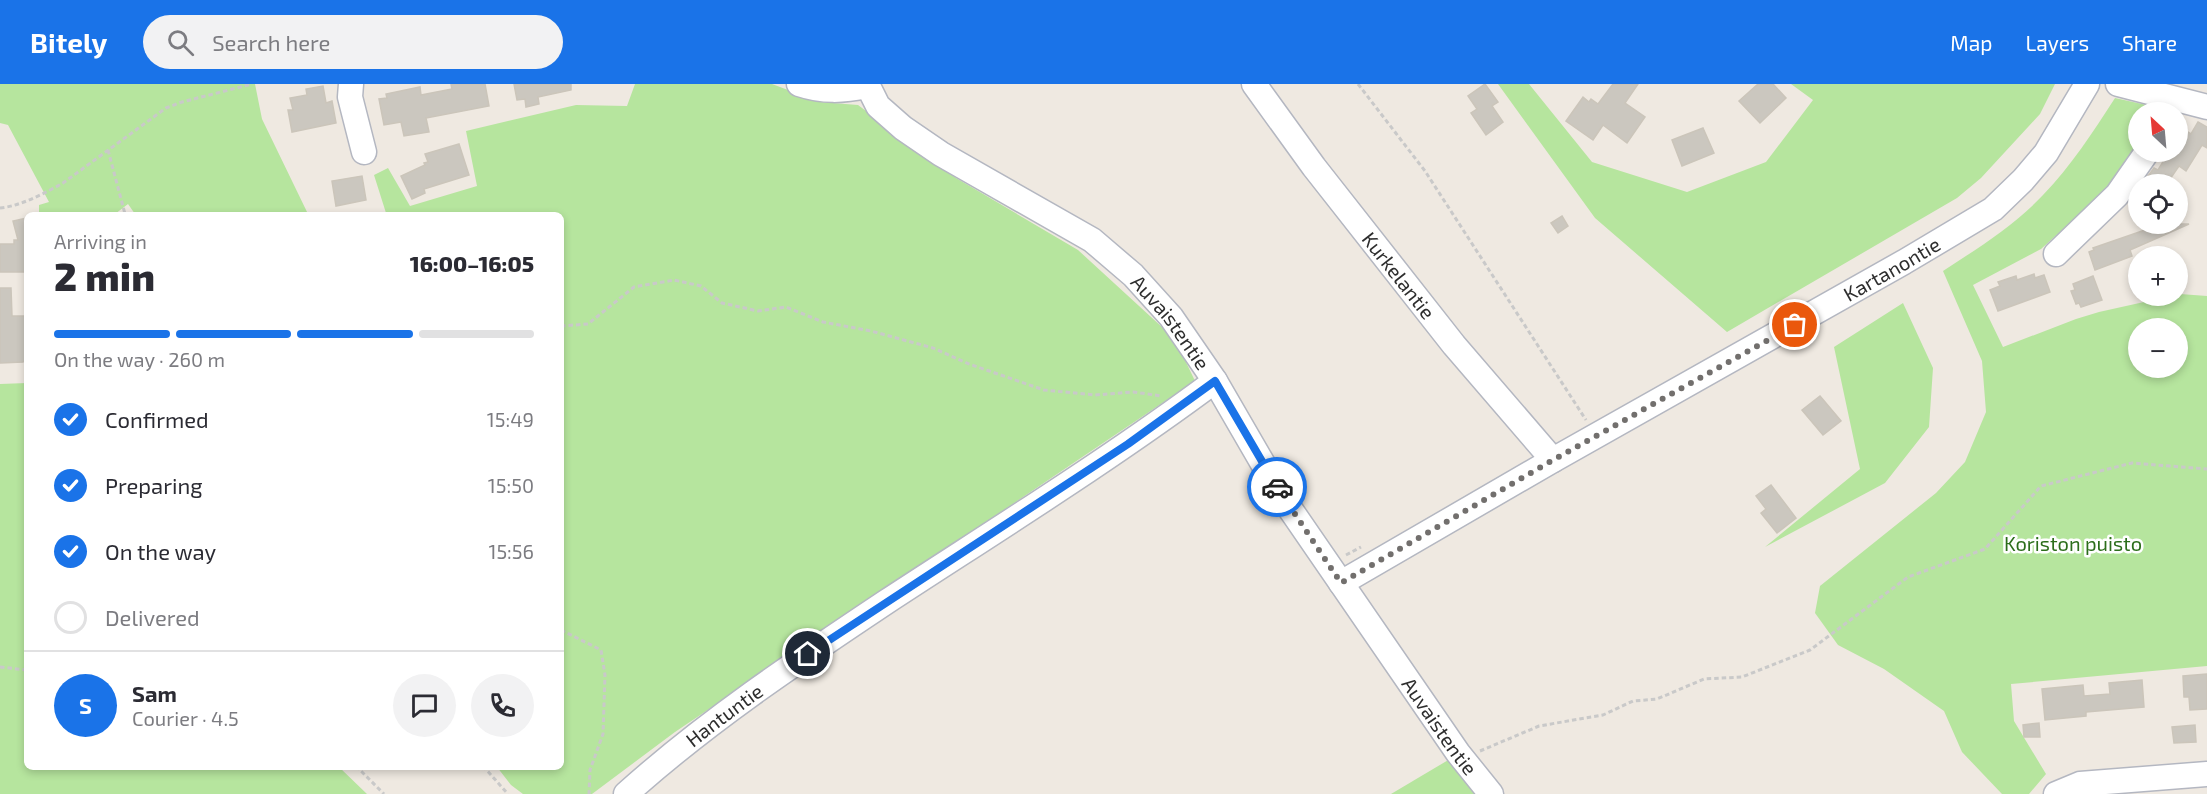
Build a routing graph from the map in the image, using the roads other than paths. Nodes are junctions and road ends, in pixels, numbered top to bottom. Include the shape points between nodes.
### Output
1 (351, 84) edge
2 (799, 84) edge
3 (1254, 84) edge
4 (2087, 84) edge
5 (2118, 84) edge
6 (867, 85) edge
7 (2161, 102) edge
8 (2188, 106) edge
9 (2207, 107) edge
10 (364, 152) dead end
11 (2139, 162) edge
12 (2056, 254) dead end
13 (1215, 381) junction
14 (1553, 460) junction
15 (1341, 583) junction
16 (2207, 774) edge
17 (626, 794) edge
18 (1491, 794) edge
19 (2056, 794) edge

1 - 10 street via 350,97
2 - 6 street via 839,91
3 - 14 street, Kurkelantie via 1454,345
4 - 14 street, Kartanontie via 2046,153 1993,209 1768,341
5 - 7 street
6 - 13 street, Auvaistentie via 878,106 903,128 1092,240 1133,275 1172,317
8 - 9 street
11 - 12 street via 2117,195
13 - 15 street, Auvaistentie via 1284,500
13 - 17 street, Hantuntie via 1128,444 808,654 669,756
14 - 15 street, Kartanontie
15 - 18 street, Auvaistentie via 1458,753
16 - 19 street via 2080,784

